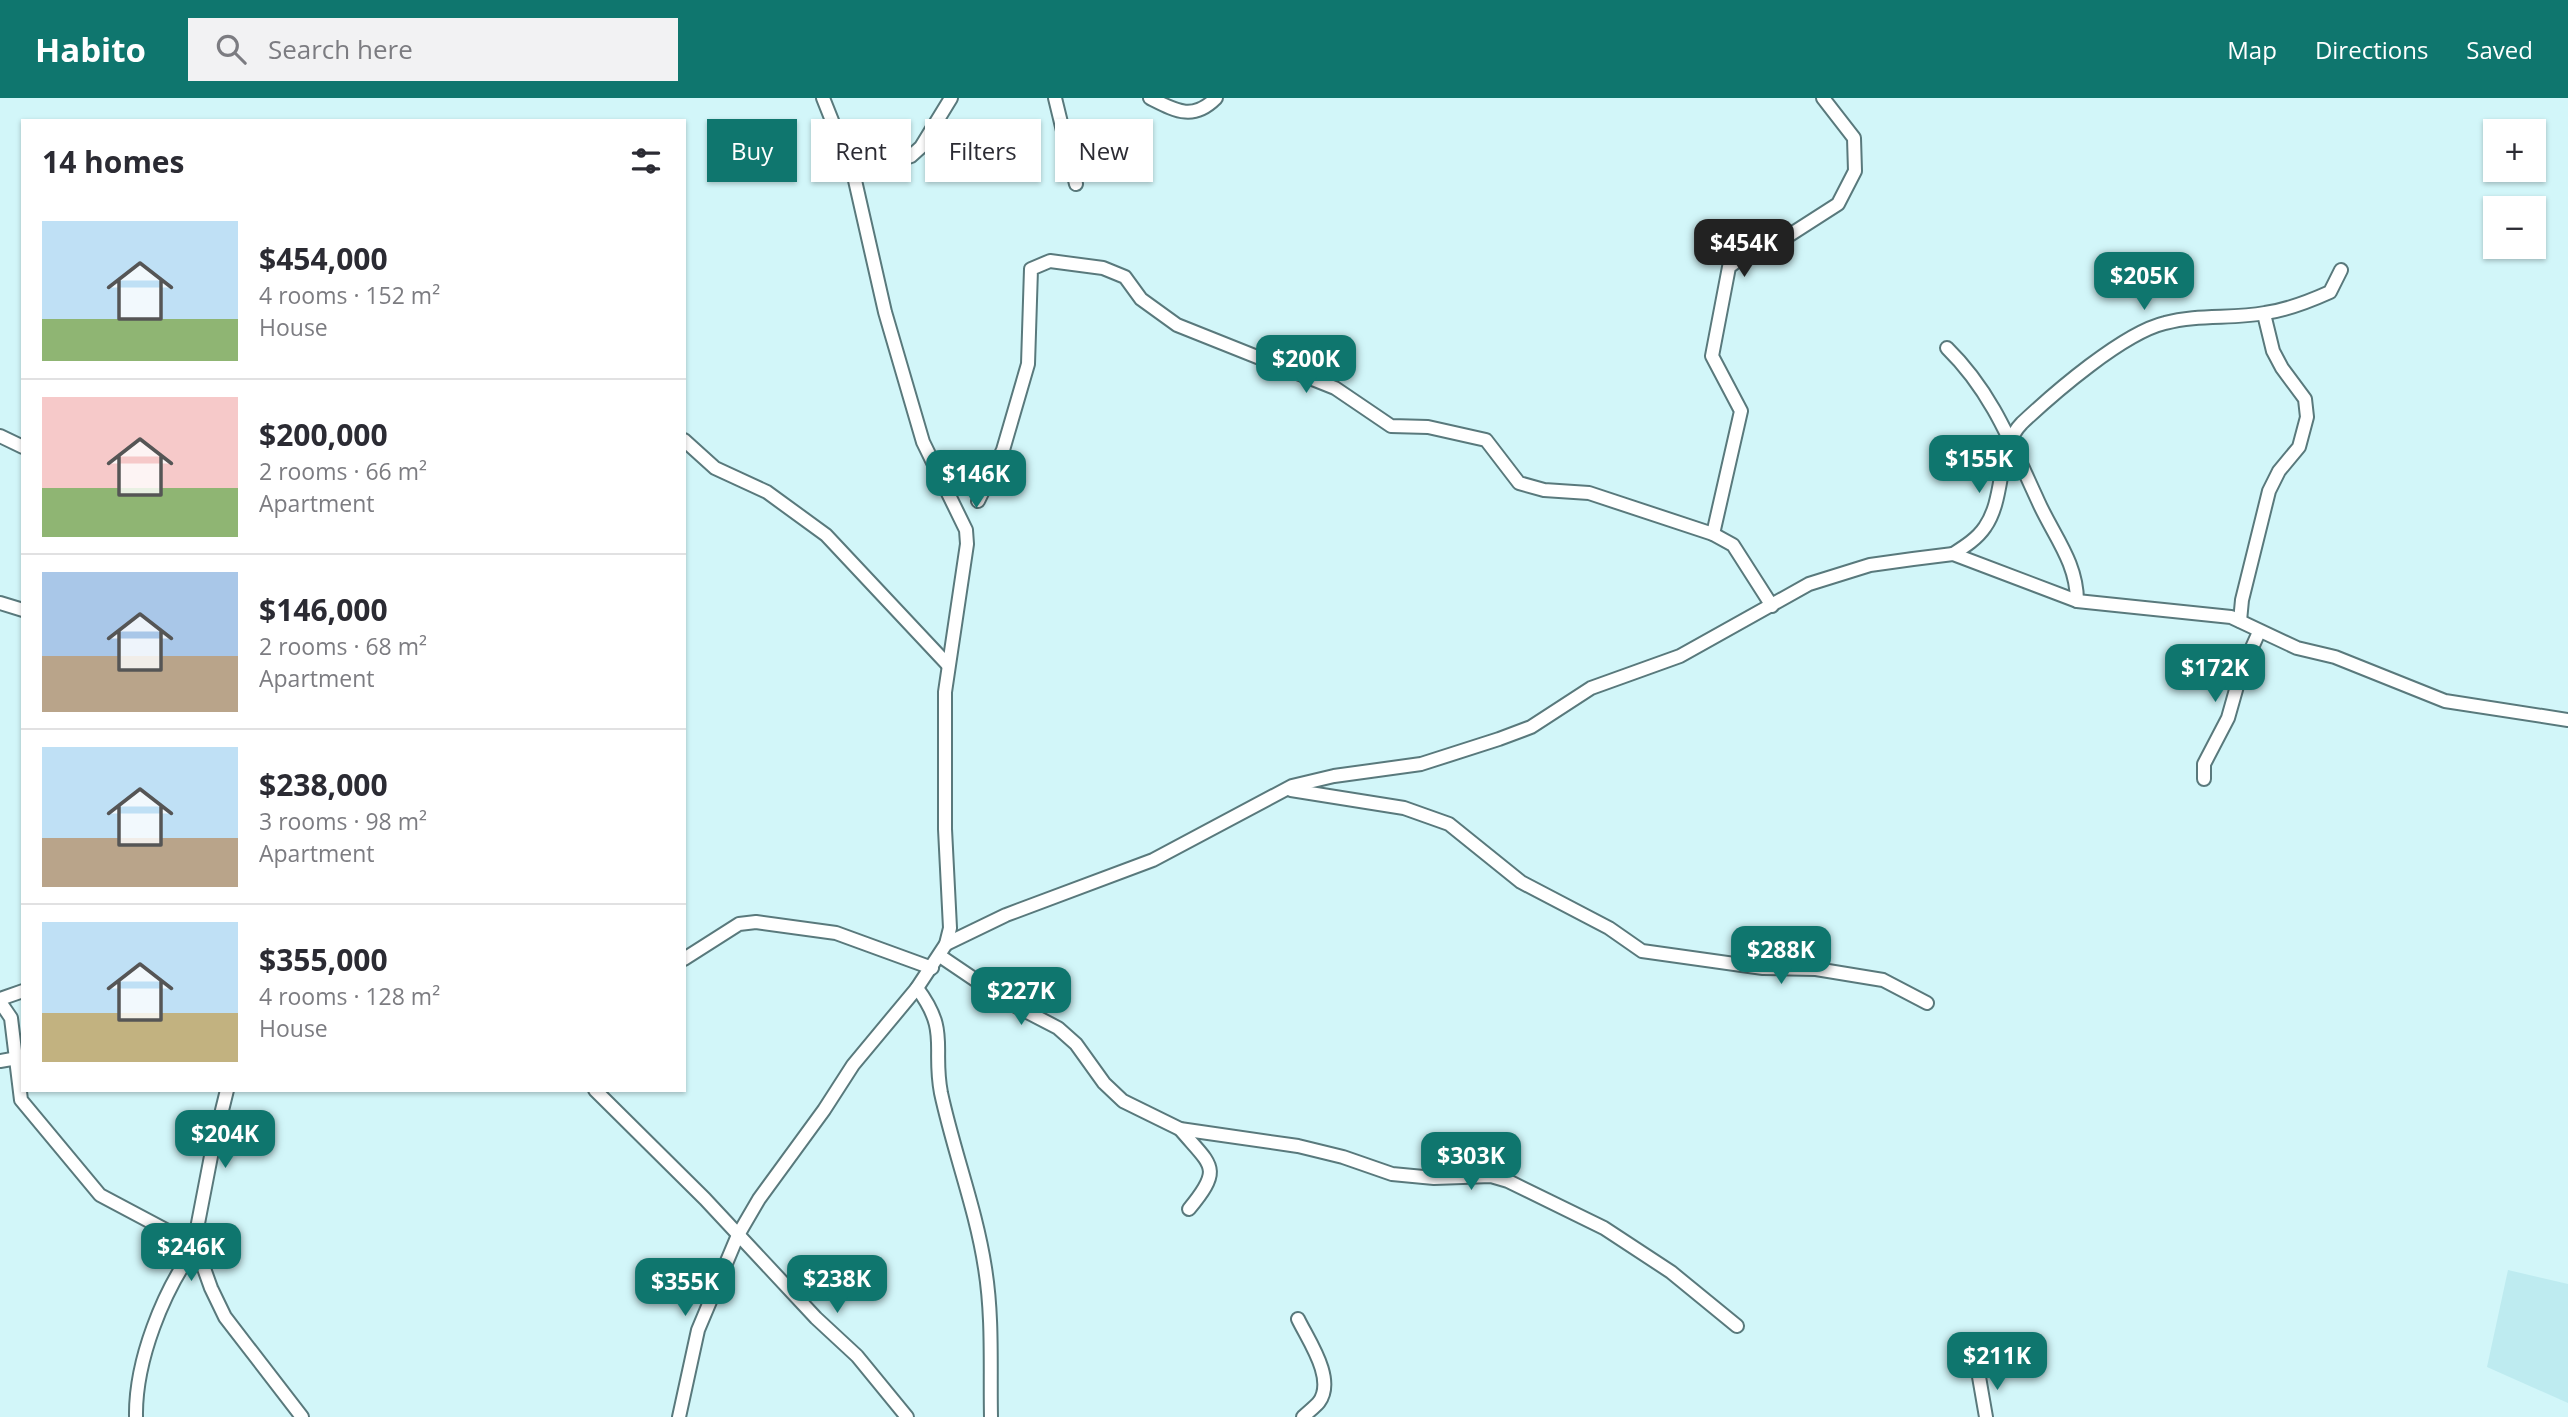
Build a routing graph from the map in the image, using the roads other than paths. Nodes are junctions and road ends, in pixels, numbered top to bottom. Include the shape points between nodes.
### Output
1 (823, 98) edge
2 (951, 98) edge
3 (1055, 98) edge
4 (1150, 98) edge
5 (1216, 98) edge
6 (1823, 98) edge
7 (831, 119) edge
8 (911, 156) edge
9 (855, 182) edge
10 (1076, 184) dead end
11 (2341, 270) dead end
12 (2264, 314) junction
13 (1947, 348) dead end
14 (0, 436) edge
15 (686, 441) edge
16 (2011, 441) junction
17 (21, 446) edge
18 (978, 501) dead end
19 (1713, 534) junction
20 (1953, 554) junction
21 (2077, 601) junction
22 (0, 603) edge
23 (21, 606) edge
24 (1772, 606) junction
25 (2240, 621) junction
26 (2259, 632) junction
27 (948, 665) junction
28 (2568, 720) edge
29 (2204, 779) dead end
30 (1283, 790) junction
31 (943, 950) junction
32 (686, 958) edge
33 (932, 968) junction
34 (917, 988) junction
35 (21, 991) edge
36 (0, 1000) edge
37 (1927, 1003) dead end
38 (19, 1058) edge
39 (0, 1061) edge
40 (227, 1092) edge
41 (598, 1092) edge
42 (1180, 1129) junction
43 (1189, 1209) dead end
44 (738, 1235) junction
45 (195, 1245) junction
46 (1298, 1319) dead end
47 (1737, 1326) dead end
48 (1978, 1371) dead end
49 (136, 1417) edge
50 (302, 1417) edge
51 (679, 1417) edge
52 (907, 1417) edge
53 (991, 1417) edge
54 (1303, 1417) edge
55 (1986, 1417) edge

1 - 7 street
2 - 8 street
3 - 10 street
4 - 5 street via 1186,114 1198,112
6 - 19 street via 1854,138 1855,171 1838,204 1785,238 1762,242 1729,268 1712,356 1741,418
9 - 27 street via 885,312 923,442 966,530
11 - 12 street via 2330,292
12 - 16 street via 2191,318 2142,332 2057,392 2020,426
12 - 25 street via 2273,351 2305,399 2307,417 2299,447 2269,491
13 - 16 street via 1987,395
14 - 17 street
15 - 27 street via 715,468 767,492 826,535
16 - 20 street via 1989,521 1980,534
16 - 21 street via 2071,566
18 - 19 street via 1003,450 1028,364 1031,269 1051,261 1103,268 1125,277 1140,299 1177,325 1335,388 1391,426 1428,427 1486,440 1518,482 1544,490 1589,493
19 - 24 street via 1733,545
20 - 21 street
20 - 24 street via 1843,572 1809,584
21 - 25 street
22 - 23 street
24 - 30 street via 1681,656 1591,688 1531,727 1421,764 1334,776
25 - 26 street
26 - 28 street via 2445,701
26 - 29 street via 2228,718 2204,764
27 - 31 street via 944,789 950,928
30 - 31 street via 1153,860 1006,915
30 - 37 street via 1405,808 1449,824 1521,882 1643,951 1883,980
31 - 33 street
31 - 42 street via 1008,1002 1058,1028 1123,1101
32 - 33 street via 739,924 756,922 836,933
33 - 34 street
34 - 44 street via 853,1065
34 - 53 street via 937,1020 941,1091 986,1270
35 - 36 street
36 - 38 street via 11,1018
38 - 39 street
38 - 45 street via 20,1098 93,1188
40 - 45 street
41 - 44 street
42 - 43 street via 1204,1155 1211,1172 1210,1181
42 - 47 street via 1298,1146 1392,1174 1491,1176 1508,1181 1604,1228 1671,1272
44 - 51 street via 698,1330
44 - 52 street via 857,1356
45 - 49 street via 151,1334 140,1374
45 - 50 street via 225,1317
46 - 54 street via 1318,1361 1324,1387 1320,1401
48 - 55 street

